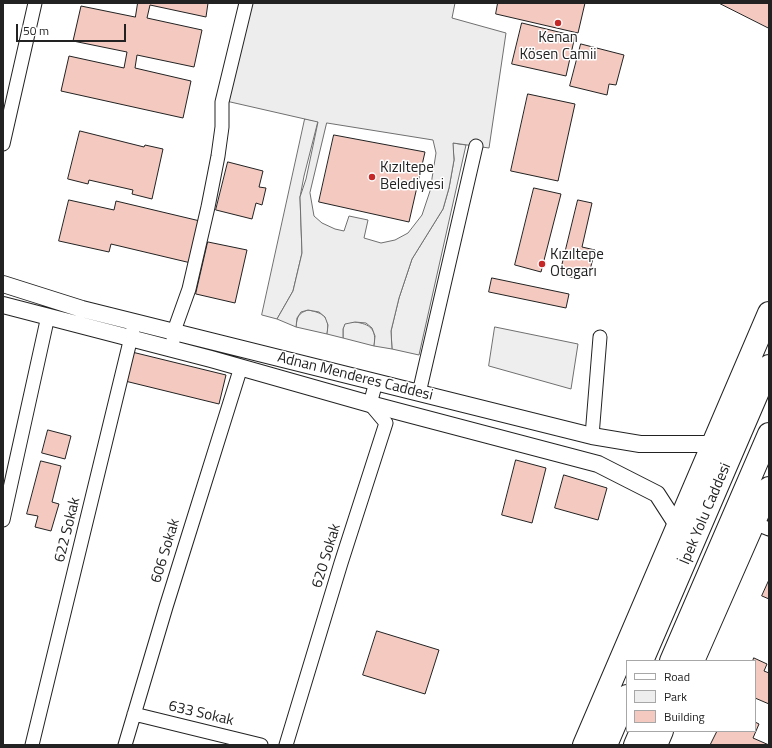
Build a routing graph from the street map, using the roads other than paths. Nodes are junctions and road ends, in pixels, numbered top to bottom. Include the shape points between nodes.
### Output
1 (35, 3) edge
2 (246, 3) edge
3 (3, 144) edge
4 (476, 146) dead end
5 (3, 284) edge
6 (3, 305) edge
7 (769, 313) edge
8 (48, 316) junction
9 (135, 322) junction
10 (174, 331) junction
11 (600, 337) dead end
12 (131, 338) junction
13 (171, 349) junction
14 (769, 366) edge
15 (241, 367) junction
16 (376, 382) junction
17 (419, 393) junction
18 (370, 404) junction
19 (769, 434) edge
20 (592, 436) junction
21 (712, 444) junction
22 (769, 488) edge
23 (3, 520) edge
24 (678, 525) junction
25 (762, 526) edge
26 (642, 660) edge
27 (671, 660) edge
28 (694, 660) edge
29 (626, 698) edge
30 (134, 714) junction
31 (640, 732) edge
32 (662, 732) edge
33 (32, 745) edge
34 (124, 745) edge
35 (261, 745) edge
36 (286, 745) edge
37 (584, 745) edge
38 (606, 745) edge
39 (634, 745) edge
40 (656, 745) edge

1 - 3 street
2 - 10 street via 222,102 222,127 208,207 189,289
4 - 17 street
5 - 9 street, Adnan Menderes Caddesi via 82,309
6 - 8 street, Adnan Menderes Caddesi
7 - 21 highway
8 - 12 street, Adnan Menderes Caddesi
8 - 23 street
9 - 10 street, Adnan Menderes Caddesi
9 - 12 street, 622 Sokak
10 - 13 street
10 - 16 street, Adnan Menderes Caddesi
11 - 20 street
12 - 13 street, Adnan Menderes Caddesi
12 - 33 street, 622 Sokak
13 - 15 street, Adnan Menderes Caddesi
14 - 26 highway, İpek Yolu Caddesi
15 - 18 street, Adnan Menderes Caddesi
15 - 30 street, 606 Sokak
16 - 17 street, Adnan Menderes Caddesi
16 - 18 street
17 - 20 street, Adnan Menderes Caddesi
18 - 24 street, Adnan Menderes Caddesi via 598,464 657,494
18 - 36 street, 620 Sokak via 386,423
19 - 27 highway, İpek Yolu Caddesi
20 - 21 street, Adnan Menderes Caddesi via 640,444
21 - 24 highway
22 - 25 highway
24 - 37 highway
25 - 28 highway
29 - 38 highway
30 - 34 street, 606 Sokak
30 - 35 street, 633 Sokak
31 - 39 highway
32 - 40 highway

